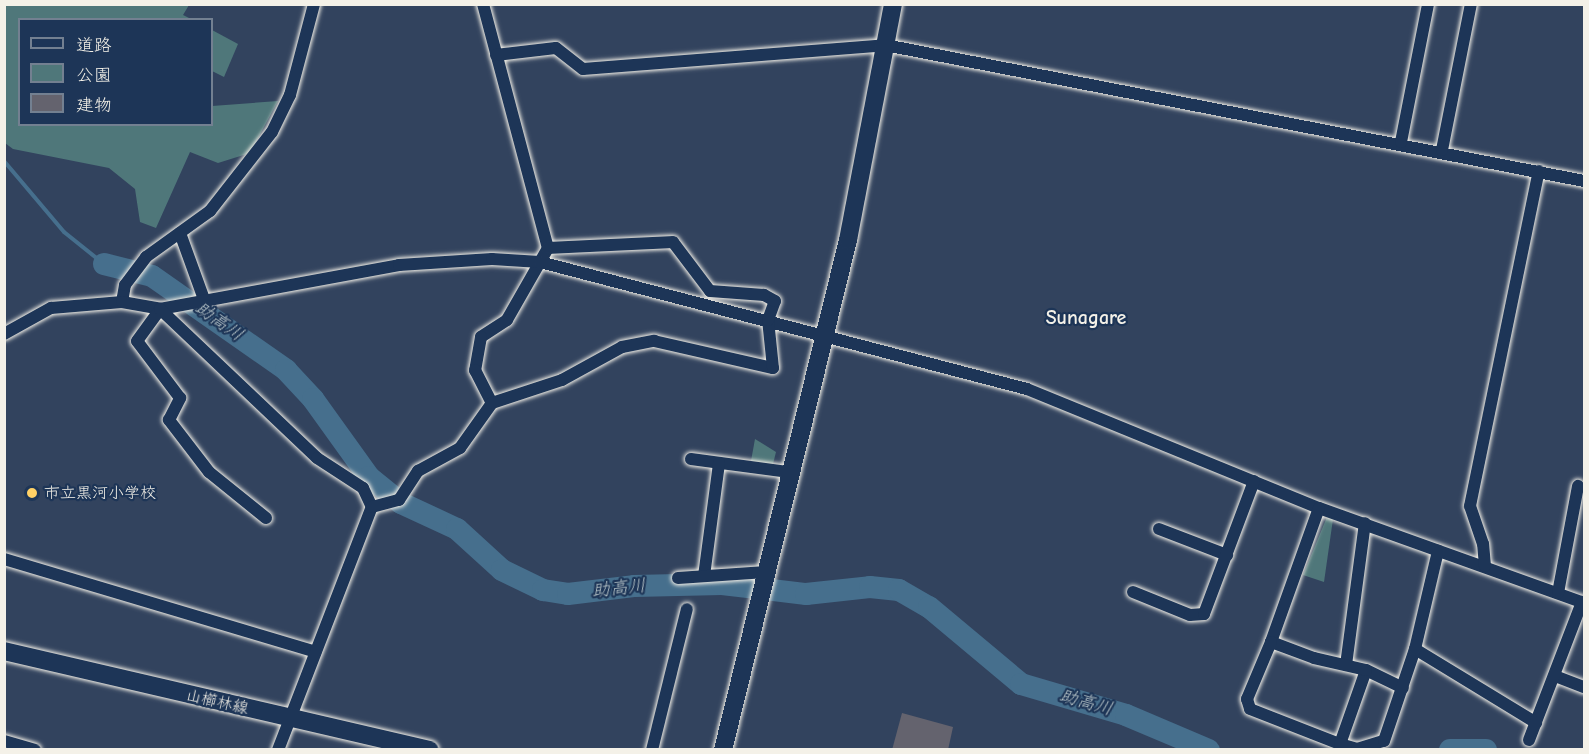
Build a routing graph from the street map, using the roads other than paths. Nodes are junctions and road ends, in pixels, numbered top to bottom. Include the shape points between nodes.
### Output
1 (314, 4) edge
2 (483, 4) edge
3 (893, 4) edge
4 (1428, 4) edge
5 (1471, 4) edge
6 (885, 45) junction
7 (496, 55) junction
8 (1401, 142) junction
9 (1442, 150) junction
10 (1539, 171) junction
11 (1584, 181) edge
12 (180, 233) junction
13 (548, 248) junction
14 (540, 262) junction
15 (122, 302) junction
16 (205, 302) junction
17 (160, 309) junction
18 (768, 320) junction
19 (4, 334) edge
20 (824, 340) junction
21 (492, 403) junction
22 (691, 459) dead end
23 (718, 463) junction
24 (789, 472) junction
25 (1254, 481) junction
26 (1578, 486) dead end
27 (372, 507) junction
28 (1319, 508) junction
29 (266, 518) dead end
30 (1365, 523) junction
31 (1159, 529) dead end
32 (1438, 551) junction
33 (1227, 555) junction
34 (4, 559) edge
35 (1485, 566) junction
36 (704, 576) junction
37 (765, 576) junction
38 (678, 578) dead end
39 (1133, 592) dead end
40 (1558, 593) junction
41 (1583, 603) edge
42 (687, 609) dead end
43 (1271, 642) junction
44 (1415, 649) junction
45 (4, 651) edge
46 (315, 652) junction
47 (1346, 665) junction
48 (1366, 670) junction
49 (1555, 676) junction
50 (1584, 687) edge
51 (1403, 688) junction
52 (288, 718) junction
53 (1536, 723) junction
54 (1529, 740) dead end
55 (4, 741) edge
56 (1340, 744) junction
57 (35, 750) edge
58 (278, 750) edge
59 (430, 750) edge
60 (652, 750) edge
61 (723, 750) edge

1 - 12 street via 290,95 272,132 210,211
2 - 7 street
3 - 6 street
4 - 8 street
5 - 9 street
6 - 7 street via 584,69 556,48
6 - 8 street
6 - 20 street via 848,240
7 - 13 street
8 - 9 street
9 - 10 street
10 - 11 street
10 - 35 street via 1470,506 1483,544
12 - 15 street via 146,257 125,285
12 - 16 street
13 - 14 street
13 - 18 street via 673,242 710,291 772,298
14 - 16 street via 492,259 399,265
14 - 18 street
14 - 21 street via 507,320 481,337 475,370
15 - 17 street
15 - 19 street via 51,308
16 - 17 street
17 - 27 street via 317,458 363,488
17 - 29 street via 137,341 180,398 169,420 209,472
18 - 20 street
18 - 21 street via 772,368 654,341 622,347 562,380
20 - 24 street
20 - 25 street via 1027,389
21 - 27 street via 460,448 418,471 399,500
22 - 23 street
23 - 24 street
23 - 36 street
24 - 37 street
25 - 28 street
25 - 33 street
26 - 40 street
27 - 46 street
28 - 30 street
28 - 43 street
30 - 32 street
30 - 47 street
31 - 33 street
32 - 35 street
32 - 44 street
33 - 39 street via 1204,614 1190,615
34 - 46 street
35 - 40 street
36 - 37 street
36 - 38 street
37 - 61 street
40 - 41 street
41 - 49 street
42 - 60 street
43 - 47 street
43 - 56 street via 1247,699 1250,709
44 - 51 street
44 - 53 street
45 - 52 street, 山櫛林線
46 - 52 street
47 - 48 street
48 - 51 street
48 - 56 street
49 - 50 street
49 - 53 street
51 - 56 street via 1384,741 1357,749
52 - 58 street
52 - 59 street, 山櫛林線
53 - 54 street
55 - 57 street

